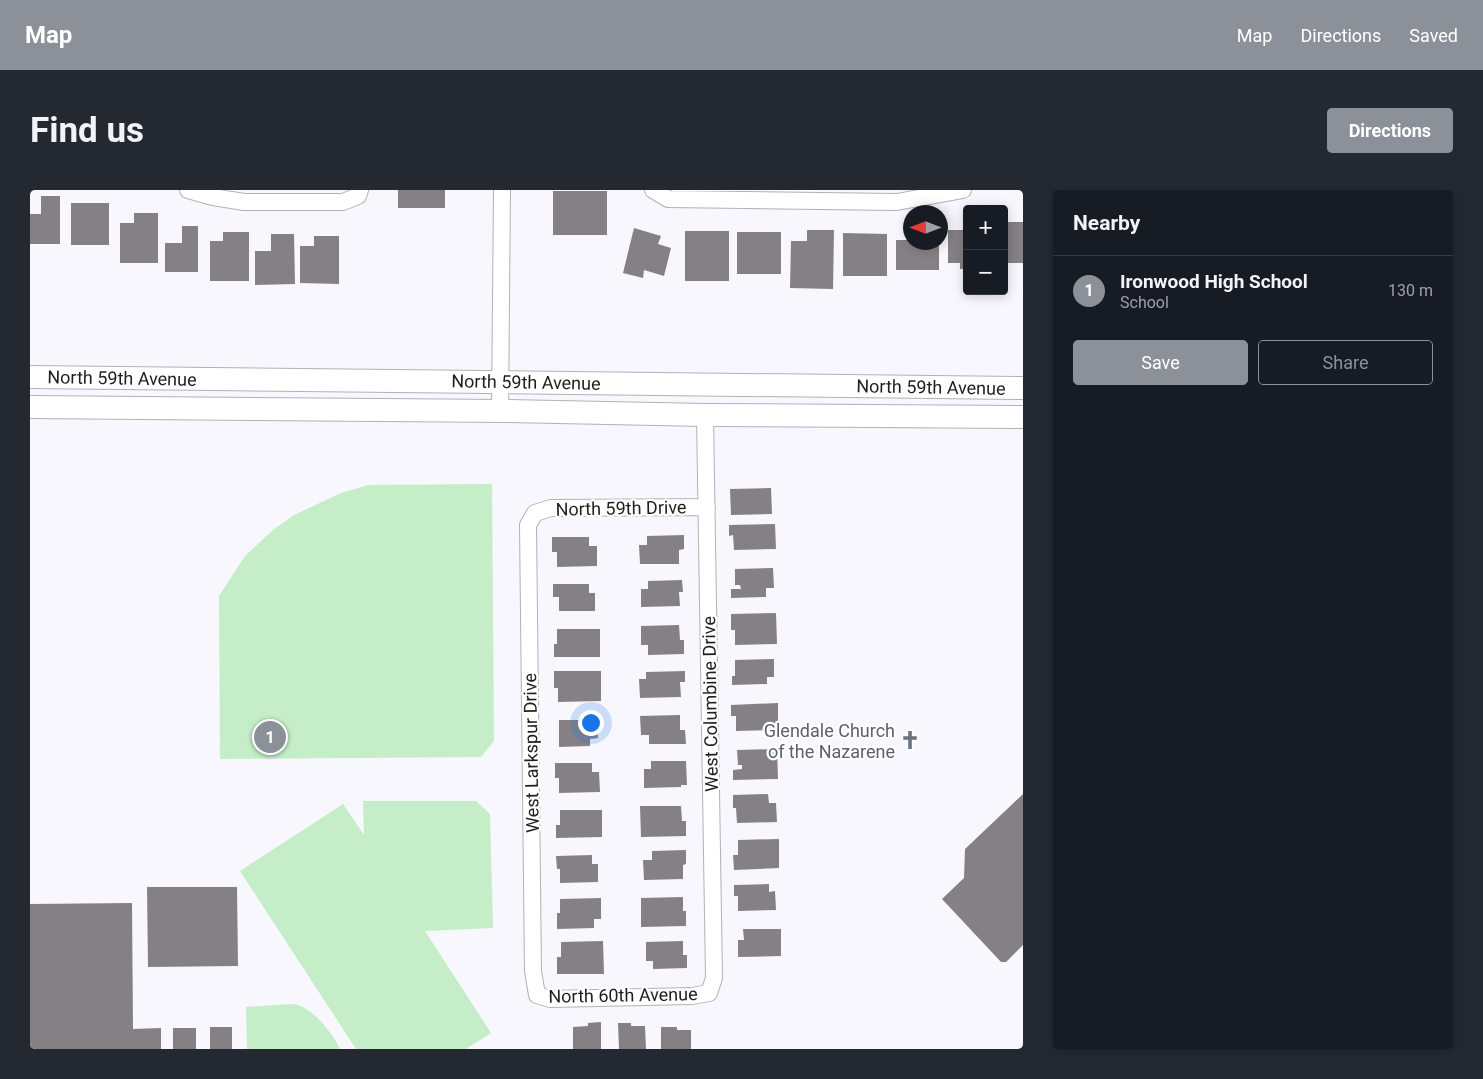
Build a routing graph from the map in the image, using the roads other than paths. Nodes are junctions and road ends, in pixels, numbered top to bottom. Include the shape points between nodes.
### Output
1 (188, 190) edge
2 (502, 190) edge
3 (653, 190) edge
4 (963, 190) edge
5 (359, 193) edge
6 (860, 196) edge
7 (30, 377) edge
8 (97, 378) junction
9 (500, 382) junction
10 (1023, 388) edge
11 (38, 407) edge
12 (500, 411) junction
13 (705, 415) junction
14 (1023, 416) edge
15 (707, 507) junction
16 (535, 513) joint
17 (709, 993) joint
18 (537, 995) joint

1 - 5 street via 244,202 343,202
2 - 9 street
3 - 6 street via 668,199
4 - 6 street via 897,202
7 - 8 main road, North 59th Avenue
8 - 9 main road, North 59th Avenue
8 - 11 main road via 66,389
9 - 10 main road, North 59th Avenue
9 - 12 street
11 - 12 main road, North 59th Avenue
12 - 13 main road, North 59th Avenue
13 - 14 main road, North 59th Avenue
13 - 15 street, West Columbine Drive
15 - 16 street, North 59th Drive via 551,508
15 - 17 street, West Columbine Drive via 714,978
16 - 18 street, West Larkspur Drive via 528,525 533,972
17 - 18 street, North 60th Avenue via 550,999

